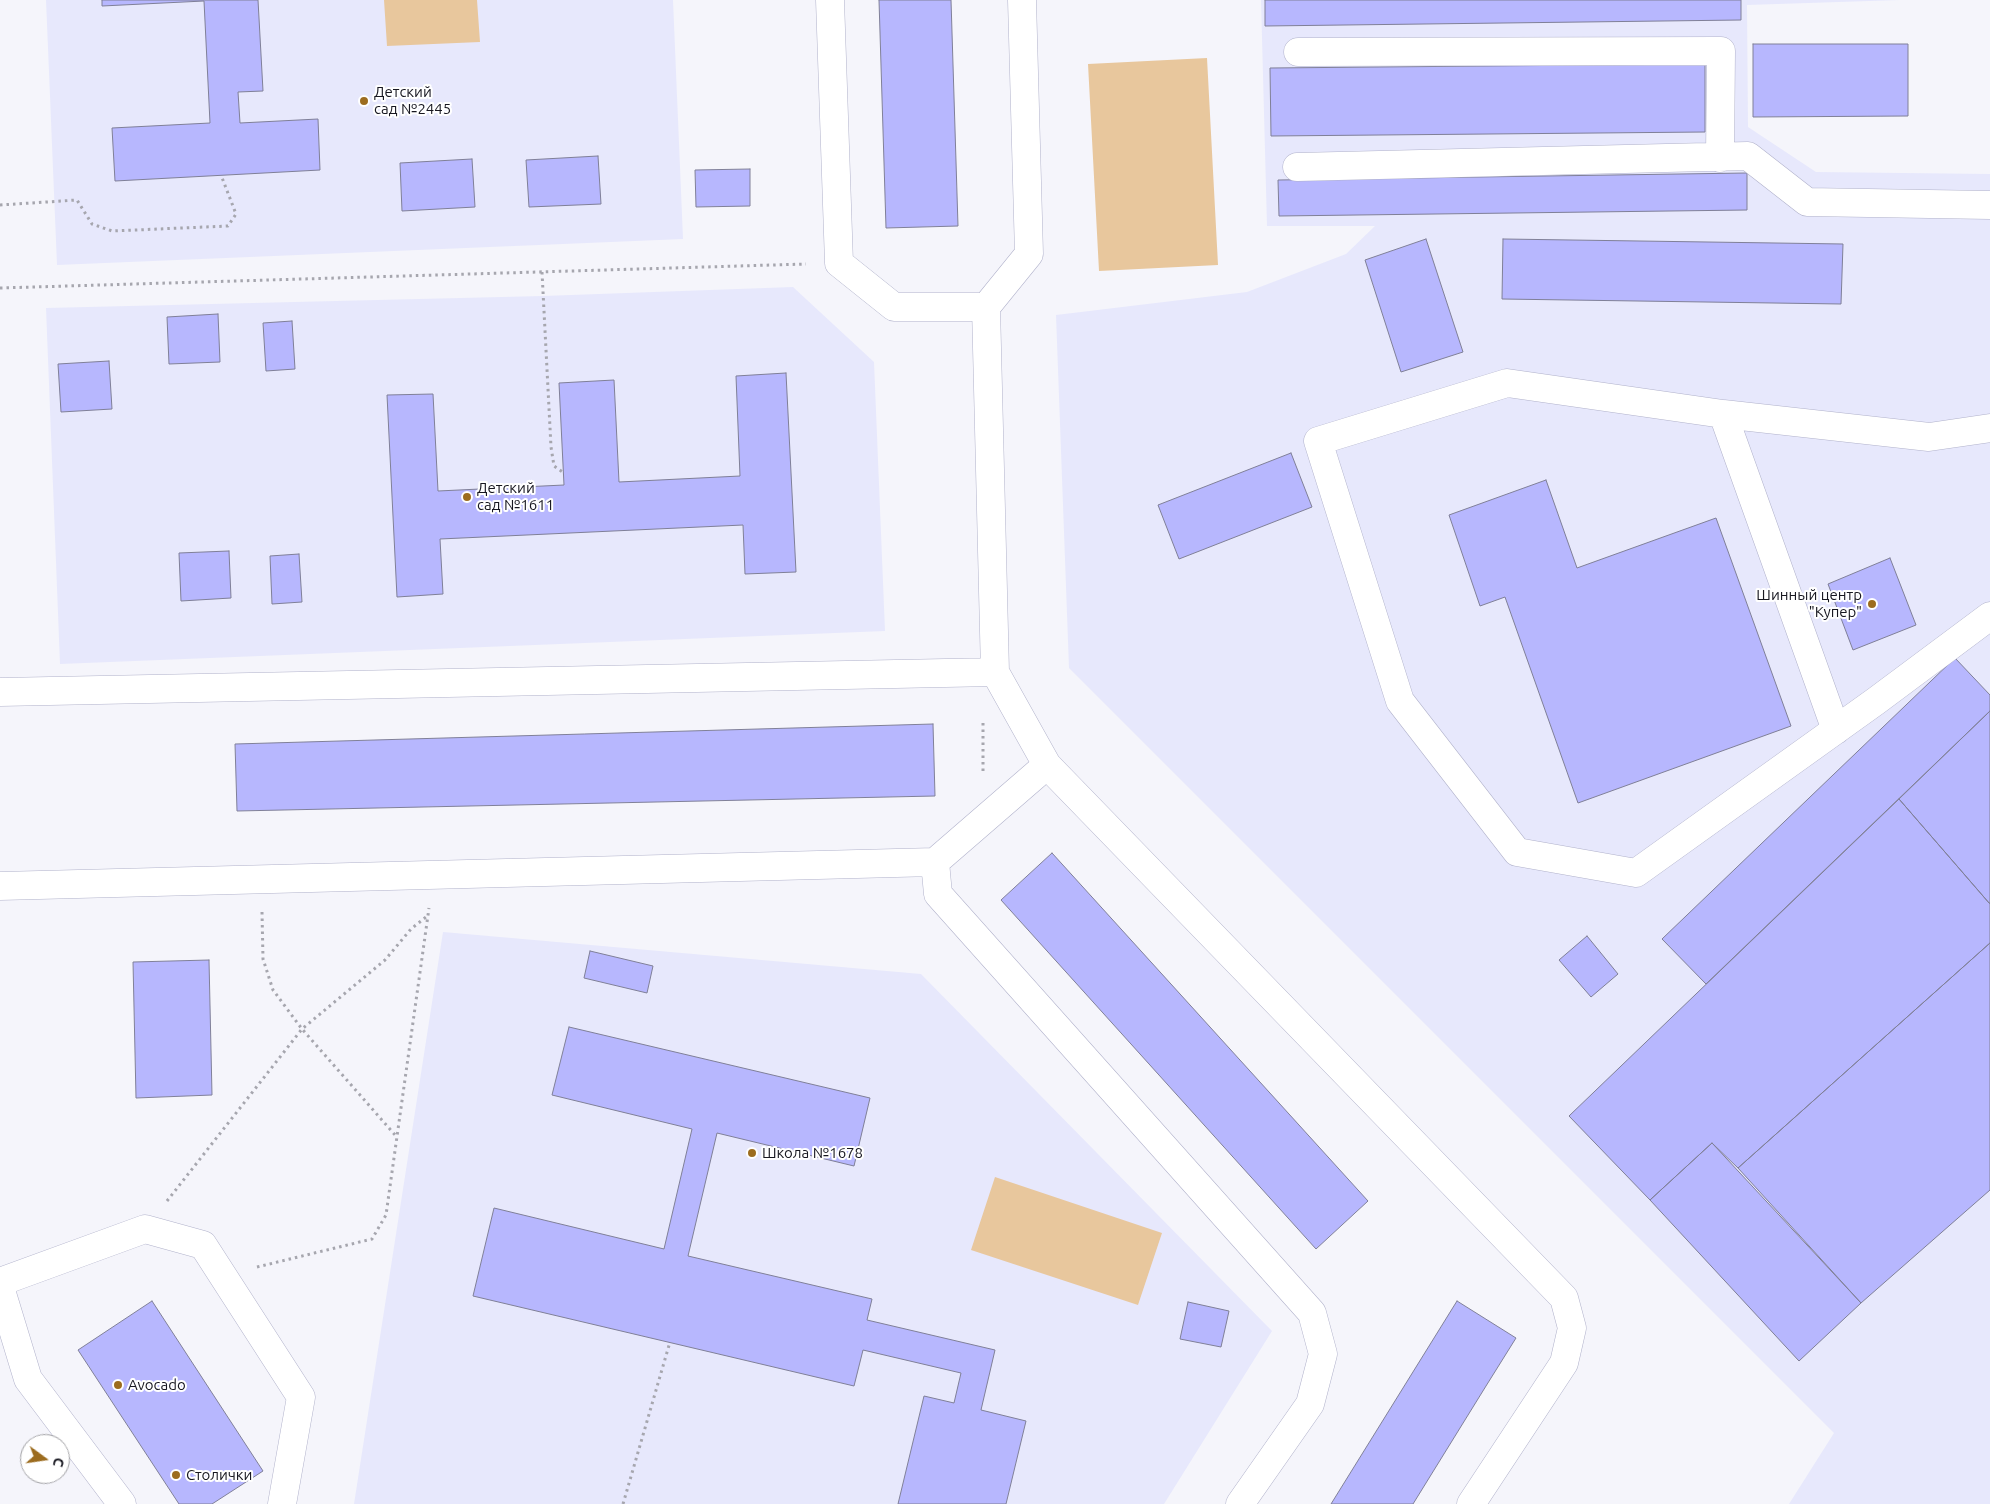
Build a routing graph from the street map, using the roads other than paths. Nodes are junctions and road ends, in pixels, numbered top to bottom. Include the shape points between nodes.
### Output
1 (830, 0) edge
2 (1022, 0) edge
3 (1298, 52) dead end
4 (1720, 158) junction
5 (1297, 167) dead end
6 (1990, 205) edge
7 (986, 307) junction
8 (1723, 414) junction
9 (1990, 428) edge
10 (1990, 616) edge
11 (996, 672) junction
12 (0, 692) edge
13 (1836, 730) junction
14 (1047, 765) junction
15 (935, 862) junction
16 (0, 886) edge
17 (0, 1282) edge
18 (0, 1287) edge
19 (122, 1504) edge
20 (282, 1504) edge
21 (1240, 1504) edge
22 (1470, 1504) edge

1 - 7 lane via 839,263 894,307
2 - 7 lane via 1029,254
3 - 4 lane via 1721,51
4 - 5 lane
4 - 6 lane via 1748,156 1807,202
7 - 11 lane
8 - 9 lane via 1929,437
8 - 13 lane
8 - 13 lane via 1507,383 1318,441 1400,701 1517,852 1636,872
10 - 13 lane
11 - 12 lane
11 - 14 lane
14 - 15 lane
14 - 22 lane via 1564,1298 1572,1328 1564,1363
15 - 16 lane
15 - 21 lane via 938,894 1312,1313 1323,1354 1310,1404
17 - 20 lane via 145,1228 203,1245 301,1397
18 - 19 lane via 28,1379

